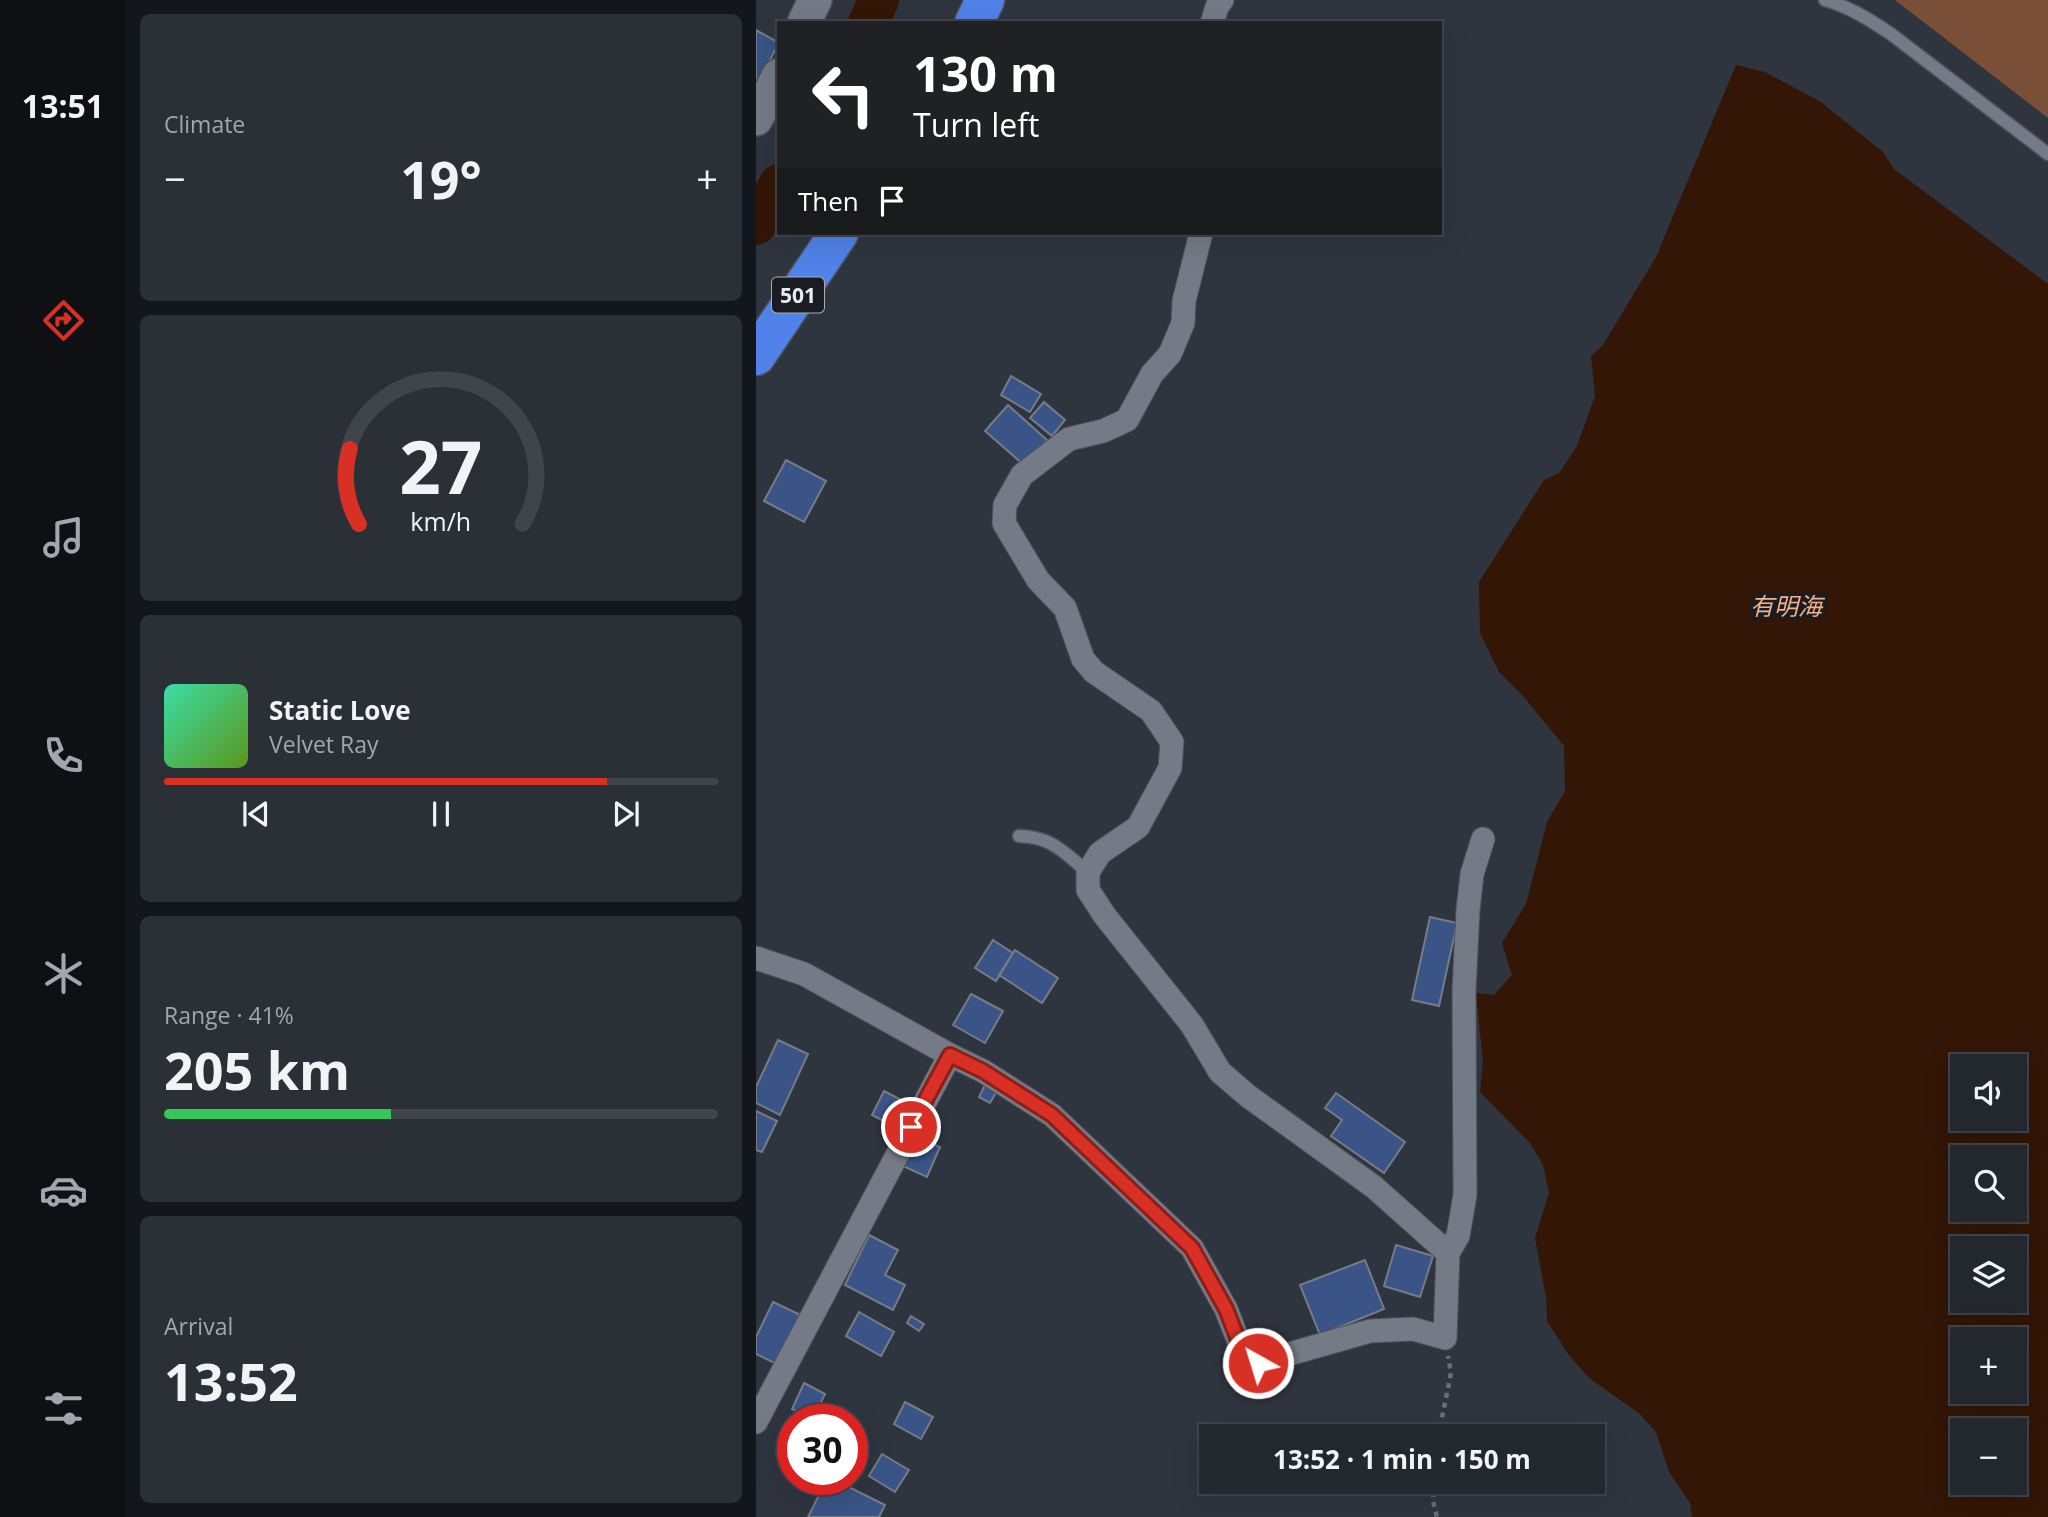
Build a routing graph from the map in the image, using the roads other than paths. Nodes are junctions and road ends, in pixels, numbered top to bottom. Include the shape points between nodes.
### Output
1 (815, 0) edge
2 (985, 0) edge
3 (1825, 0) edge
4 (805, 21) edge
5 (975, 21) edge
6 (777, 79) edge
7 (756, 119) edge
8 (2048, 154) edge
9 (838, 235) edge
10 (1200, 235) edge
11 (756, 356) edge
12 (1019, 836) dead end
13 (1483, 839) dead end
14 (1088, 872) junction
15 (756, 958) edge
16 (950, 1055) junction
17 (1448, 1253) junction
18 (756, 1422) edge

1 - 4 main road
2 - 5 highway
3 - 8 lane via 1843,5 1891,34
6 - 7 main road
9 - 11 highway, 501
10 - 14 street via 1183,323 1170,354 1152,374 1127,420 1069,439 1022,475 1005,505 1004,523 1038,580 1065,608 1083,659 1094,672 1151,711 1172,741 1170,768 1138,827 1100,853
12 - 14 lane via 1036,836 1055,844
13 - 17 street via 1472,874 1464,990 1465,1195 1458,1236
14 - 17 street via 1088,890 1105,916 1192,1025 1220,1072 1374,1187
15 - 16 street via 804,974
16 - 17 street via 1052,1115 1192,1248 1226,1309 1246,1360 1258,1363 1370,1331 1413,1329 1445,1338
16 - 18 street

